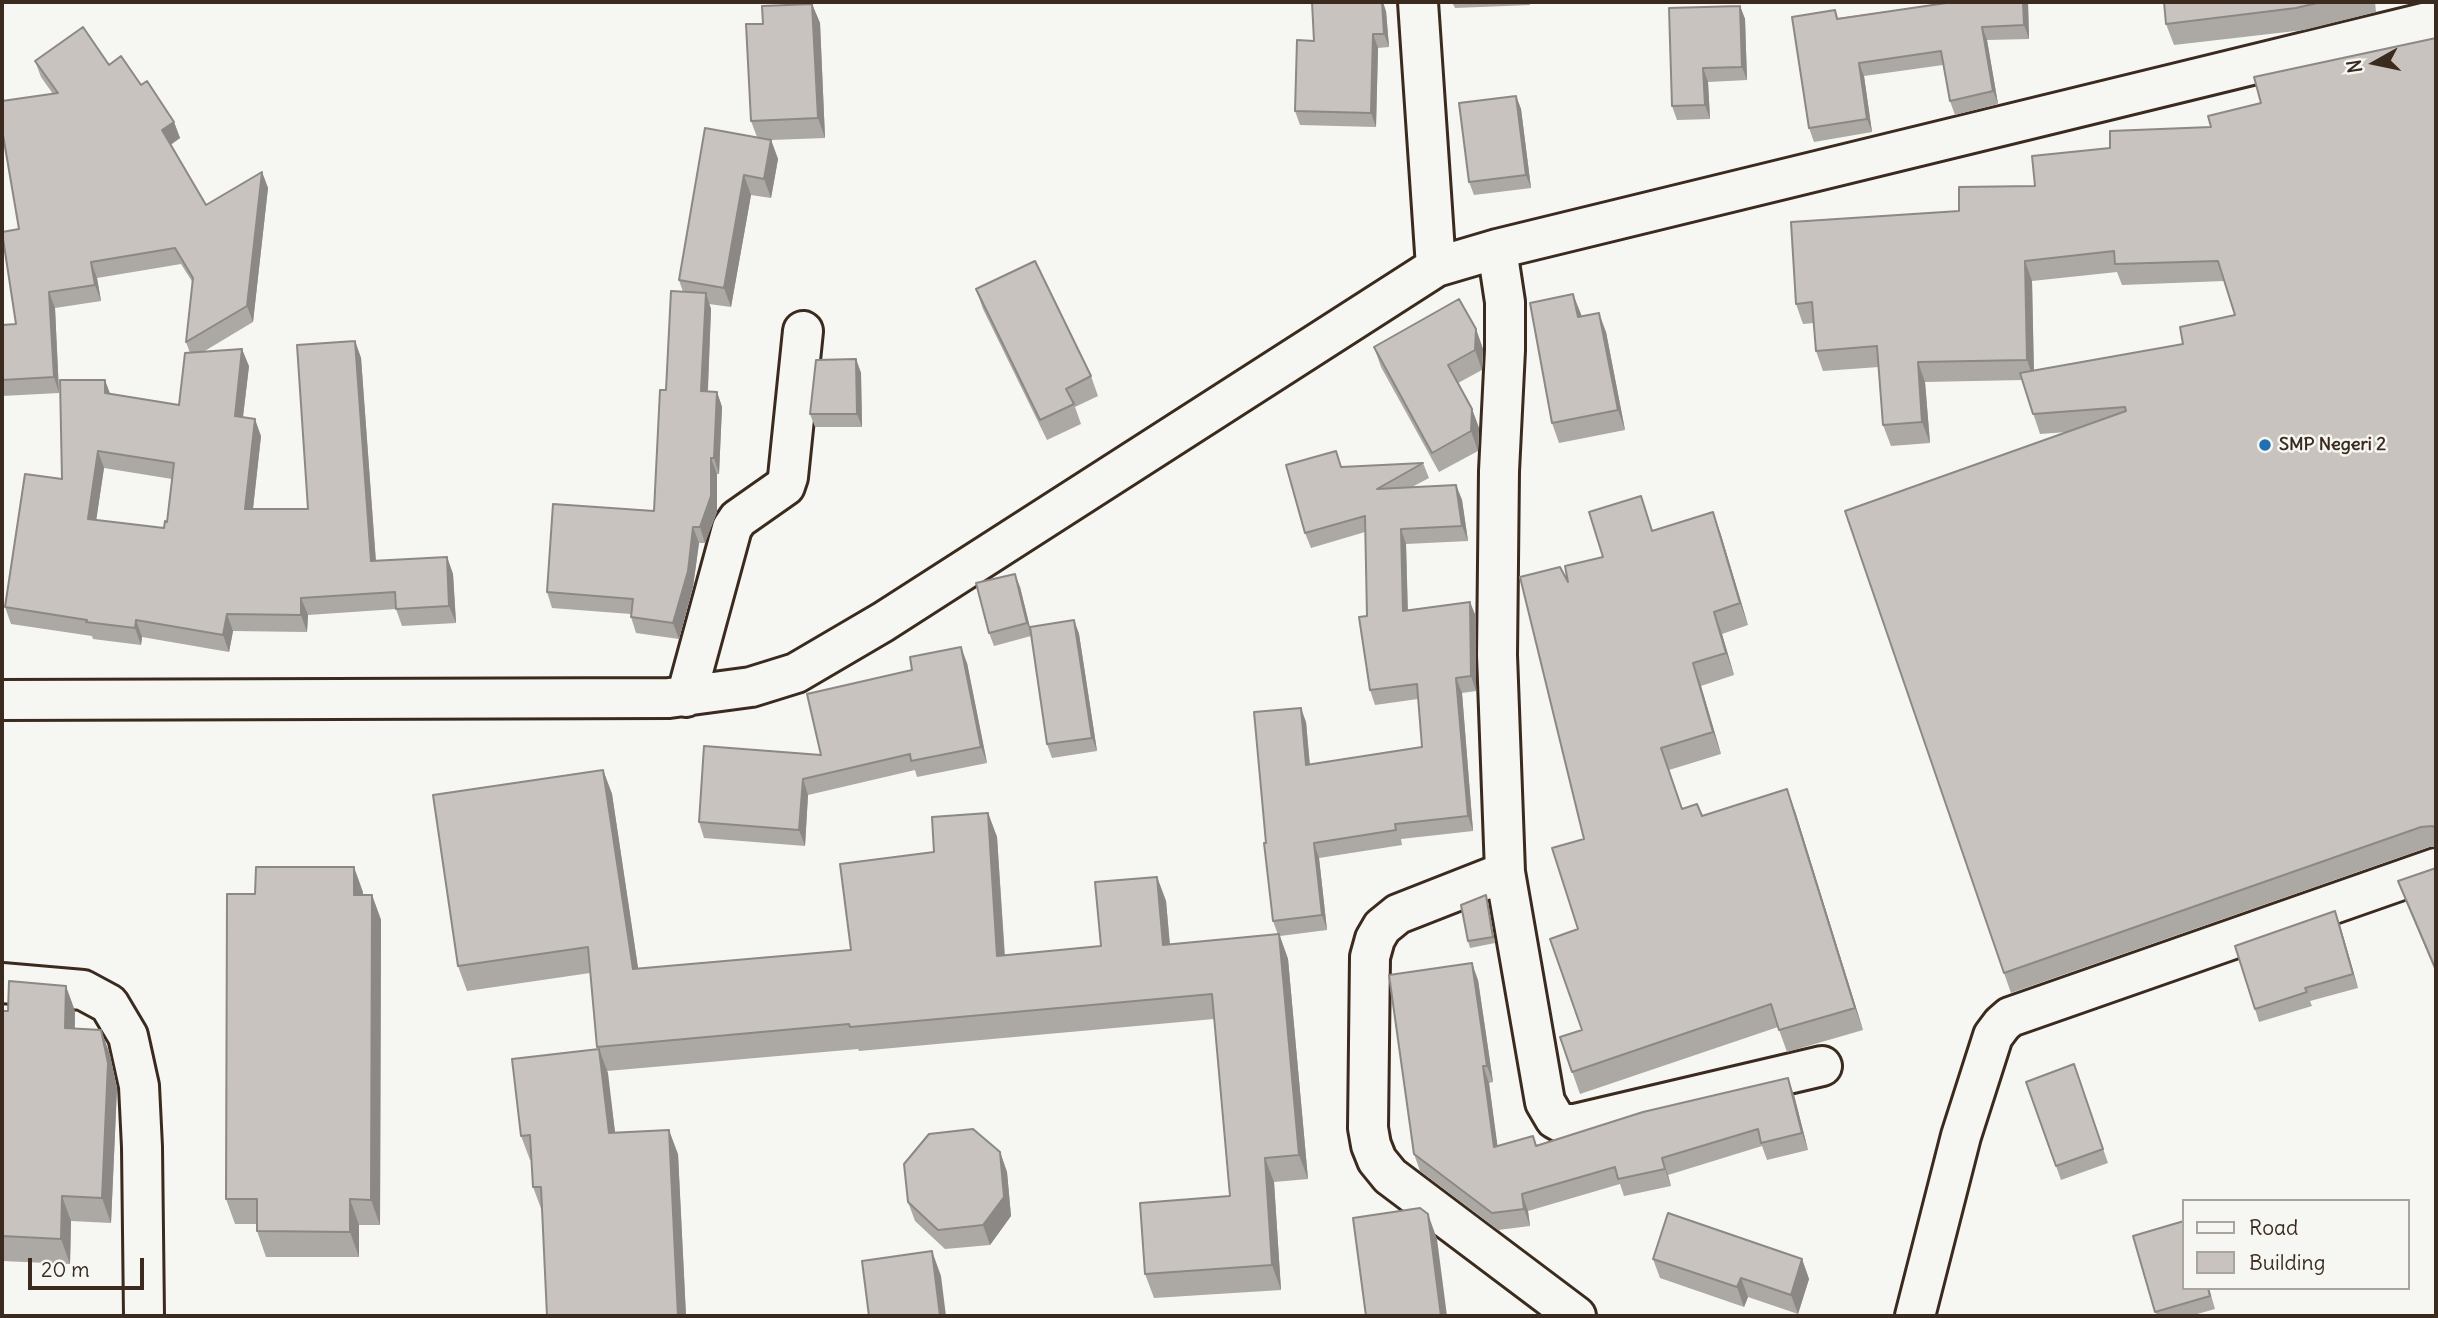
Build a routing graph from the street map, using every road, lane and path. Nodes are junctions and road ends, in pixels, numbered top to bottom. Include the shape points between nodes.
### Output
1 (1418, 2) edge
2 (2436, 20) edge
3 (1497, 249) junction
4 (1436, 267) junction
5 (803, 331) dead end
6 (686, 697) junction
7 (2, 699) edge
8 (2436, 868) edge
9 (1505, 872) junction
10 (2, 983) edge
11 (1822, 1066) dead end
12 (144, 1316) edge
13 (1576, 1316) edge
14 (1915, 1316) edge

1 - 4 street
2 - 3 street
3 - 4 street
3 - 9 street via 1505,338 1497,655
4 - 6 street via 883,622 796,673 751,687
5 - 6 street via 788,477 785,486 738,519 733,528
6 - 7 street
8 - 14 street via 2010,1017 1993,1036 1961,1136
9 - 11 street via 1545,1102 1555,1119 1576,1124
9 - 13 street via 1398,914 1375,939 1370,957 1368,1128 1377,1160 1390,1175
10 - 12 street via 83,990 109,1004 128,1036 139,1086

